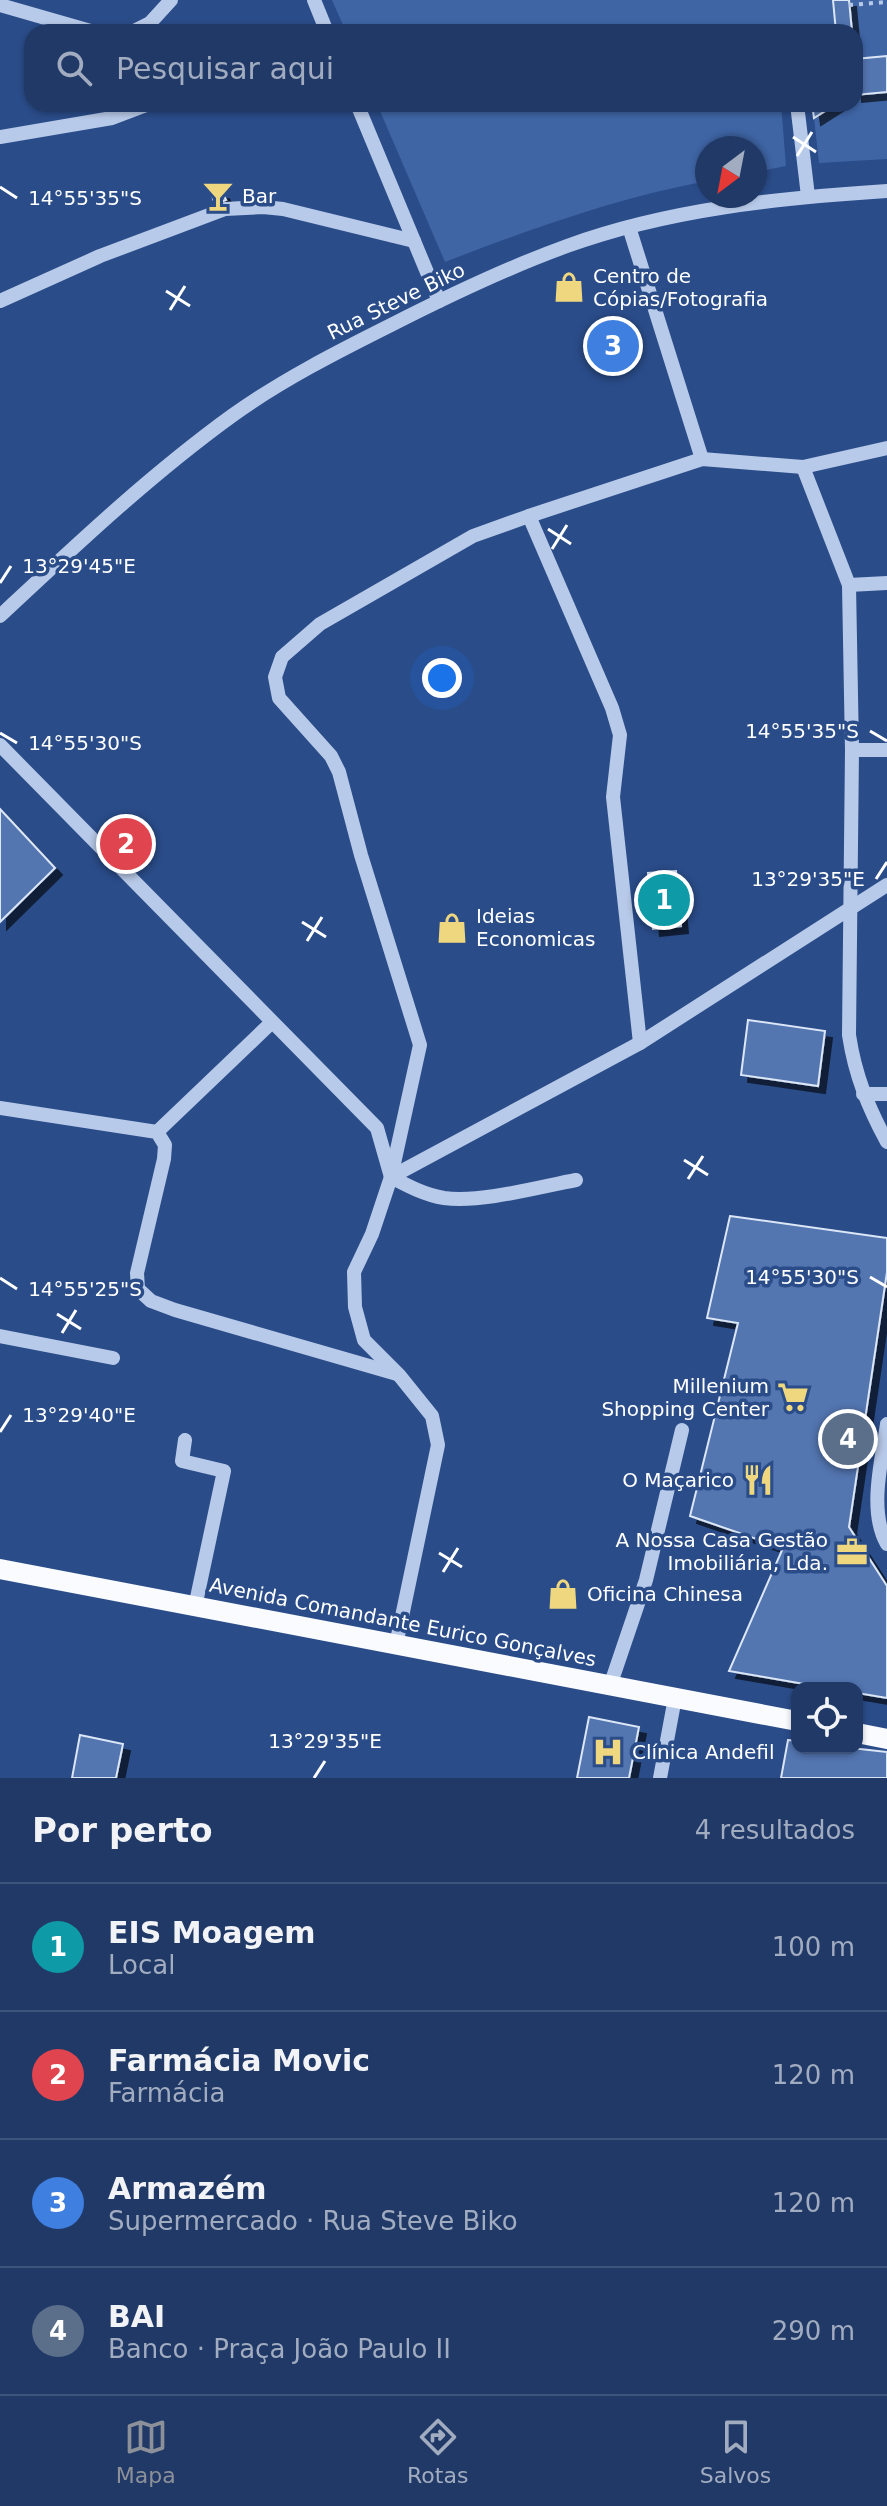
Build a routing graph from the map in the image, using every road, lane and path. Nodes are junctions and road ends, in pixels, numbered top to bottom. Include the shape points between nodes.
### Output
1 (171, 0) edge
2 (314, 0) edge
3 (887, 2) edge
4 (0, 5) edge
5 (849, 5) dead end
6 (66, 24) edge
7 (148, 24) edge
8 (324, 24) edge
9 (128, 112) edge
10 (360, 112) edge
11 (798, 112) edge
12 (0, 137) edge
13 (887, 191) edge
14 (808, 196) junction
15 (629, 227) junction
16 (414, 241) junction
17 (0, 301) edge
18 (439, 301) junction
19 (887, 448) edge
20 (702, 459) junction
21 (803, 467) junction
22 (529, 516) junction
23 (887, 583) edge
24 (849, 585) junction
25 (0, 616) edge
26 (0, 745) edge
27 (852, 750) junction
28 (887, 750) edge
29 (887, 885) edge
30 (849, 910) junction
31 (271, 1023) junction
32 (640, 1043) junction
33 (863, 1094) junction
34 (887, 1094) edge
35 (0, 1108) edge
36 (157, 1132) junction
37 (887, 1142) edge
38 (391, 1177) junction
39 (576, 1180) dead end
40 (0, 1336) edge
41 (113, 1358) dead end
42 (399, 1375) junction
43 (887, 1424) edge
44 (682, 1430) dead end
45 (185, 1440) dead end
46 (887, 1544) edge
47 (0, 1569) edge
48 (195, 1607) junction
49 (396, 1645) junction
50 (610, 1686) junction
51 (675, 1698) junction
52 (791, 1720) edge
53 (863, 1734) edge
54 (887, 1739) edge
55 (660, 1778) edge

1 - 7 street
2 - 8 street
3 - 5 path
4 - 6 street
9 - 12 street
10 - 16 street
11 - 14 street
13 - 14 street, Rua Steve Biko
14 - 15 street, Rua Steve Biko
15 - 18 street, Rua Steve Biko via 530,260
15 - 20 street
16 - 17 street via 283,209 225,209
16 - 18 street
18 - 25 street, Rua Steve Biko via 331,355 235,414 99,523
19 - 21 street
20 - 21 street
20 - 22 street
21 - 24 street
22 - 32 street via 620,735 613,797
22 - 38 street via 473,536 320,624 282,657 275,677 279,698 339,772 420,1045
23 - 24 street
24 - 27 street
26 - 31 street
27 - 28 street
27 - 30 street
29 - 30 street
30 - 32 street
30 - 33 street via 849,1035
31 - 36 street
31 - 38 street via 377,1128
32 - 38 street
33 - 34 street
33 - 37 street
35 - 36 street
36 - 42 street via 165,1145 164,1159 137,1273 138,1289 151,1301 175,1310
38 - 39 street via 443,1198 467,1199
38 - 42 street via 354,1272 355,1307 364,1340
40 - 41 street
42 - 49 street via 432,1416 438,1445
43 - 46 street via 877,1495
44 - 50 street via 646,1580
45 - 48 street via 182,1461 224,1471
47 - 48 main road, Avenida Comandante Eurico Gonçalves
48 - 49 main road, Avenida Comandante Eurico Gonçalves
49 - 50 main road, Avenida Comandante Eurico Gonçalves
50 - 51 main road, Avenida Comandante Eurico Gonçalves
51 - 52 main road, Avenida Comandante Eurico Gonçalves
51 - 55 street
53 - 54 main road

